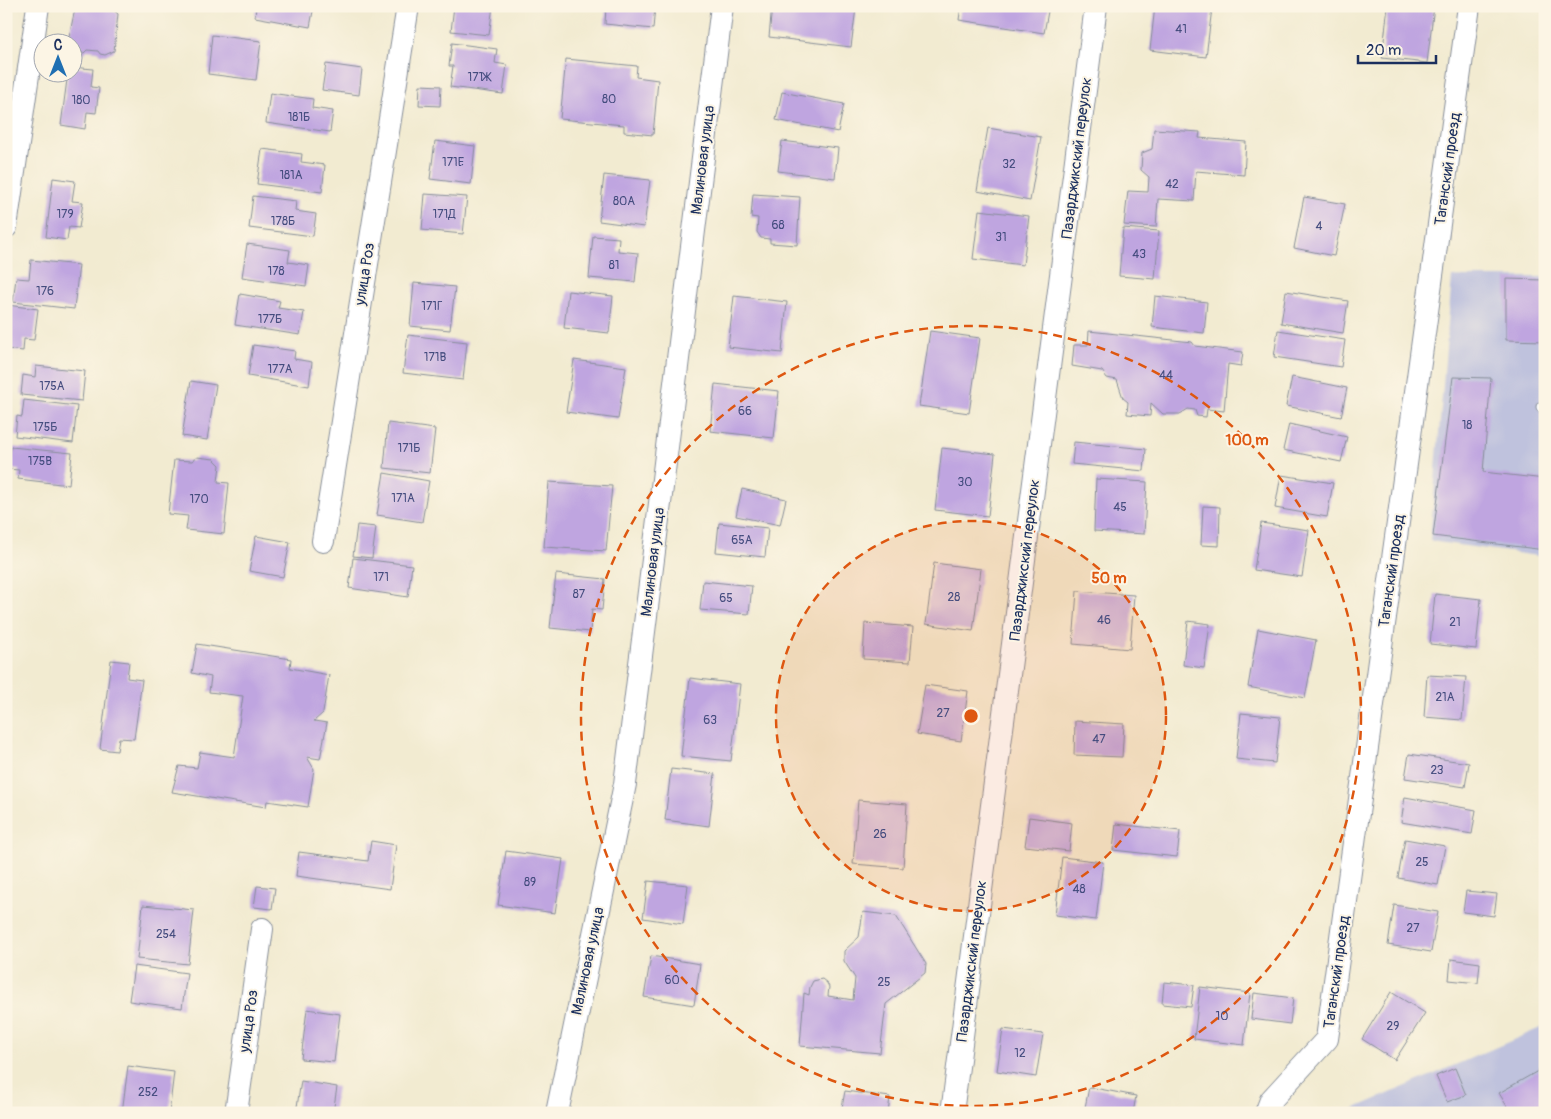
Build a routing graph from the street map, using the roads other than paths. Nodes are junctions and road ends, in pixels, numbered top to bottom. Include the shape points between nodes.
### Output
1 (38, 6) edge
2 (408, 6) edge
3 (722, 6) edge
4 (1096, 6) edge
5 (1470, 6) edge
6 (6, 228) edge
7 (323, 541) dead end
8 (262, 929) dead end
9 (236, 1113) edge
10 (556, 1113) edge
11 (952, 1113) edge
12 (1266, 1113) edge

1 - 6 street
2 - 7 street, улица Роз
3 - 10 street, Малиновая улица via 625,784
4 - 11 street, Пазарджикский переулок
5 - 12 street, Таганский проезд via 1327,1038 1271,1100
8 - 9 street, улица Роз

